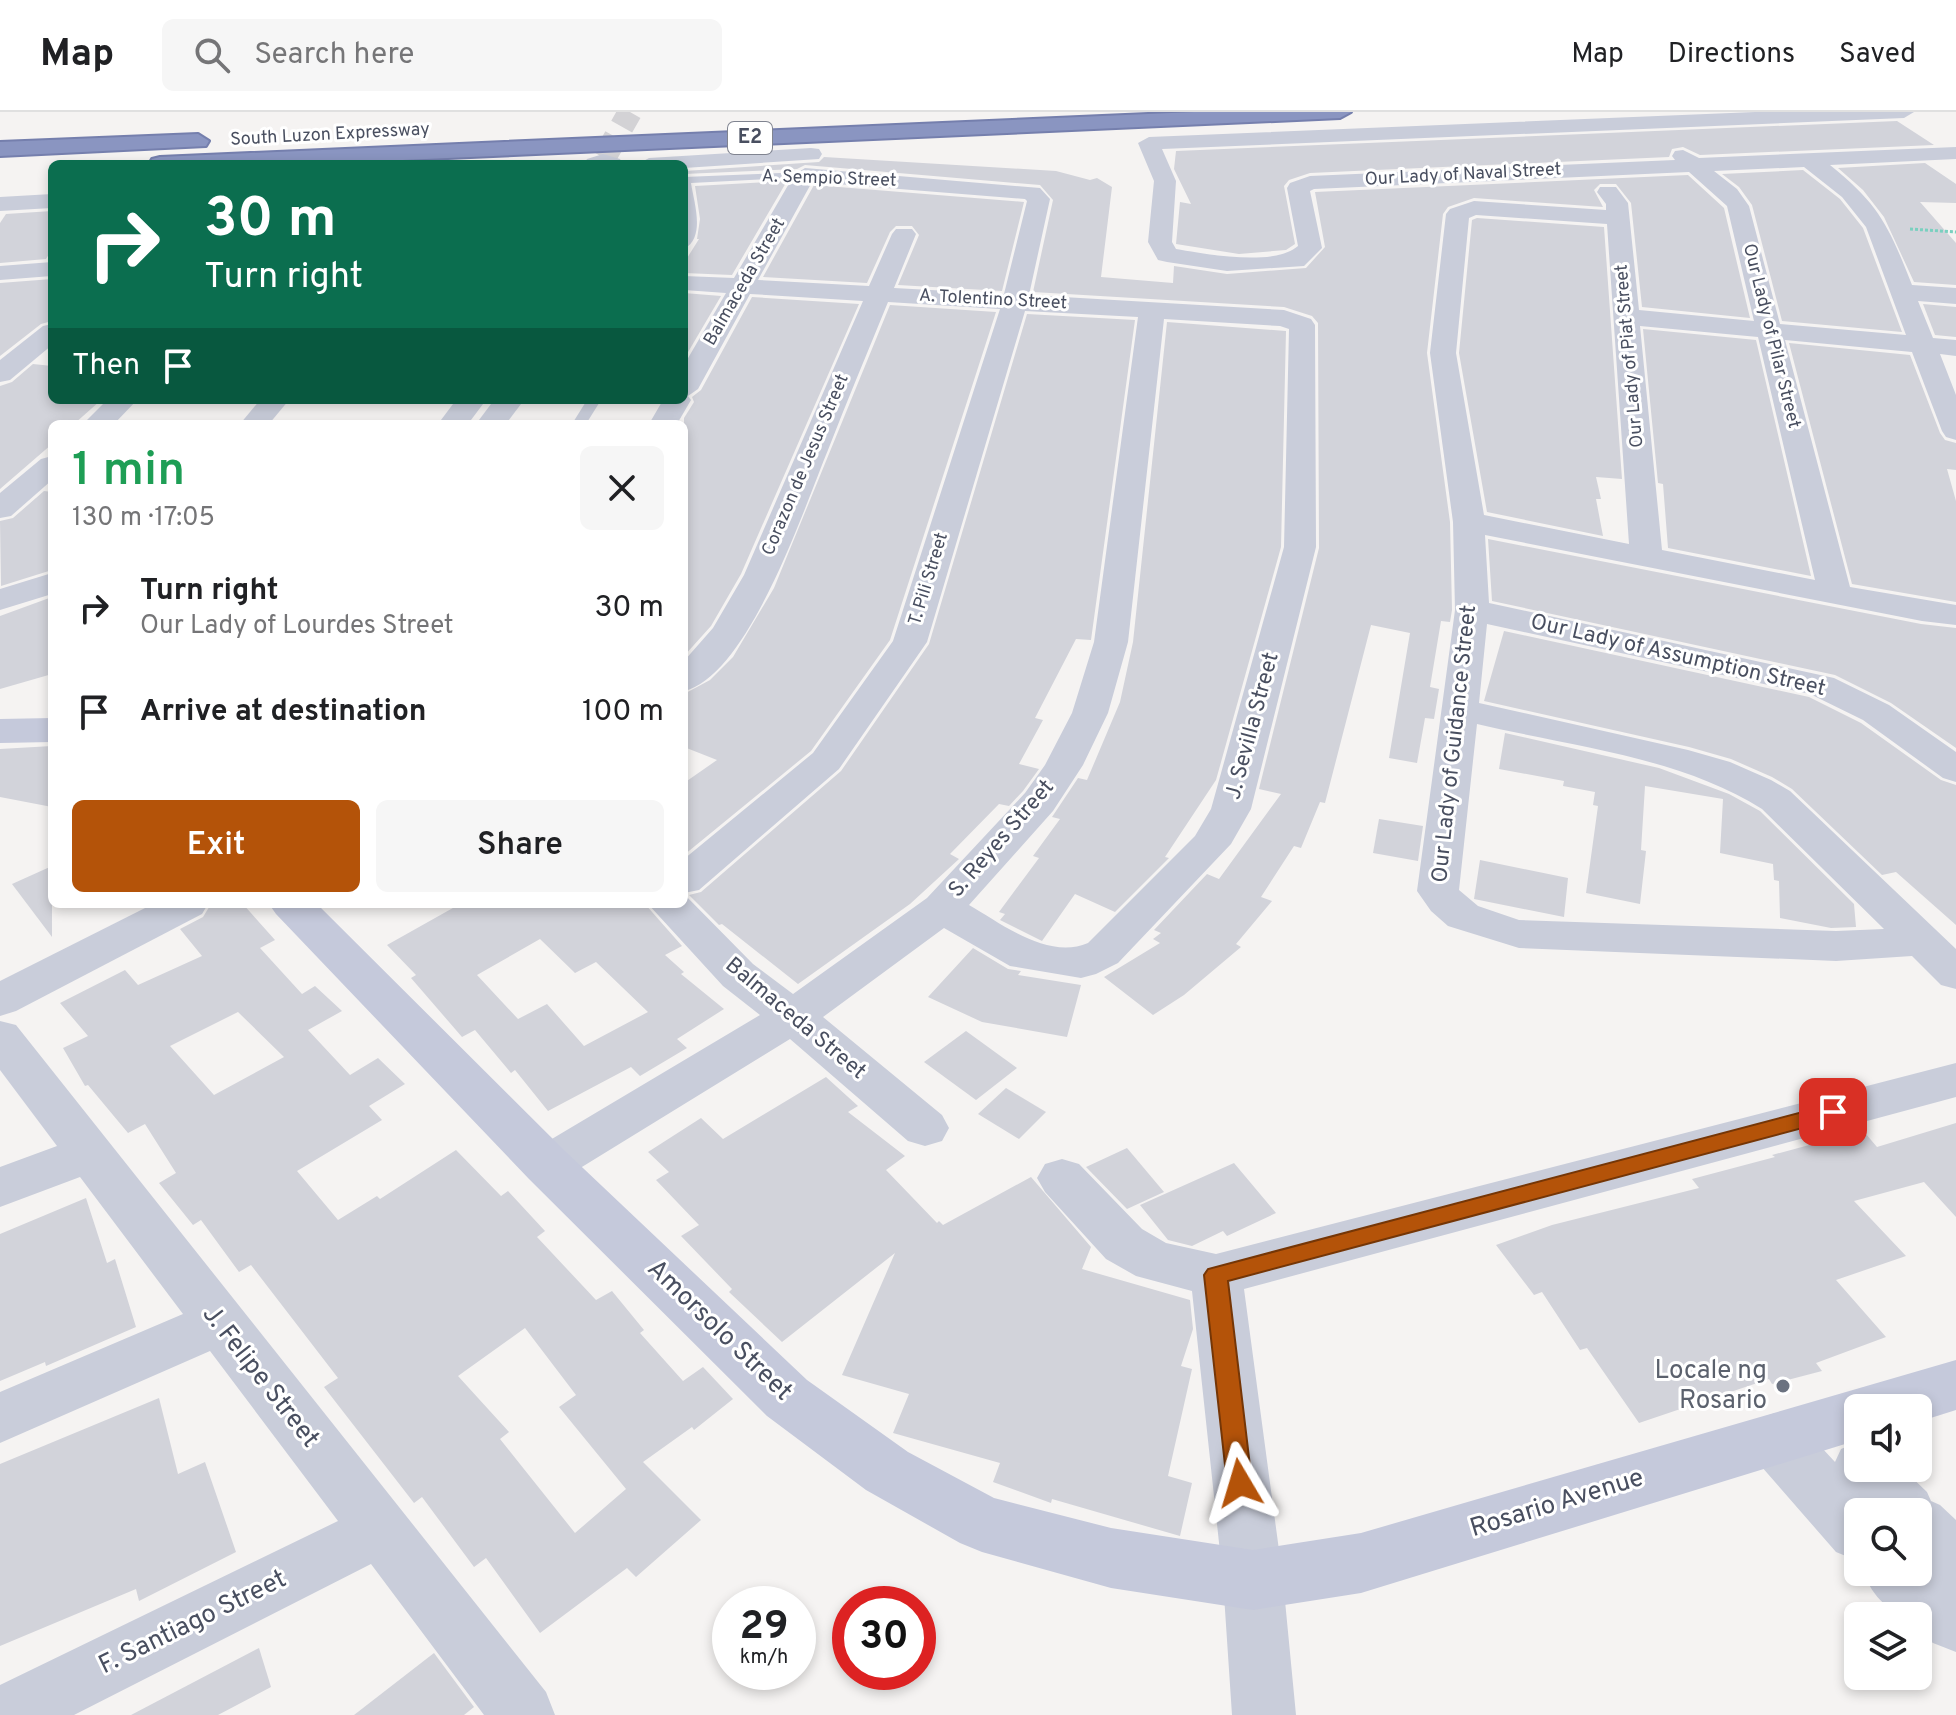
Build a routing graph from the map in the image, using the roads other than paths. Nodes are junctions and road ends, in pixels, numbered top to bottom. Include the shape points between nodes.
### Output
1 (852, 112) edge
2 (1340, 112) edge
3 (1904, 112) edge
4 (1637, 123) junction
5 (0, 149) edge
6 (1956, 153) edge
7 (1914, 155) junction
8 (1808, 159) junction
9 (251, 160) edge
10 (688, 164) edge
11 (1695, 164) junction
12 (808, 165) junction
13 (48, 169) edge
14 (1584, 169) junction
15 (0, 171) edge
16 (1945, 175) dead end
17 (688, 180) edge
18 (1039, 199) joint
19 (48, 201) edge
20 (688, 201) edge
21 (0, 204) edge
22 (1618, 218) junction
23 (904, 234) dead end
24 (688, 237) edge
25 (48, 269) edge
26 (0, 273) edge
27 (688, 283) edge
28 (744, 286) junction
29 (1904, 292) junction
30 (879, 294) junction
31 (1956, 296) edge
32 (1015, 301) junction
33 (1152, 310) junction
34 (1628, 317) junction
35 (1302, 325) joint
36 (1769, 331) junction
37 (48, 335) edge
38 (1923, 344) junction
39 (1956, 348) edge
40 (0, 374) edge
41 (688, 382) edge
42 (119, 404) edge
43 (272, 404) edge
44 (101, 420) edge
45 (258, 420) edge
46 (1956, 431) edge
47 (48, 468) edge
48 (0, 509) edge
49 (1469, 522) junction
50 (1646, 556) junction
51 (48, 584) edge
52 (1835, 594) junction
53 (0, 600) edge
54 (1472, 610) junction
55 (1956, 615) edge
56 (688, 677) edge
57 (1460, 709) junction
58 (48, 728) edge
59 (0, 731) edge
60 (1956, 770) edge
61 (688, 877) edge
62 (179, 908) edge
63 (295, 908) edge
64 (673, 908) edge
65 (942, 908) junction
66 (1922, 941) junction
67 (1956, 974) edge
68 (0, 1000) edge
69 (794, 1016) junction
70 (0, 1037) edge
71 (1956, 1080) edge
72 (925, 1128) dead end
73 (89, 1153) junction
74 (547, 1165) junction
75 (1062, 1178) dead end
76 (0, 1188) edge
77 (1216, 1275) junction
78 (218, 1323) junction
79 (1956, 1385) edge
80 (1926, 1394) edge
81 (0, 1418) edge
82 (1828, 1436) edge
83 (1876, 1482) edge
84 (1847, 1498) edge
85 (1891, 1498) edge
86 (379, 1530) junction
87 (1932, 1539) edge
88 (1956, 1555) edge
89 (1253, 1580) junction
90 (1912, 1586) edge
91 (1956, 1621) edge
92 (7, 1715) edge
93 (523, 1715) edge
94 (1264, 1715) edge

1 - 5 highway, South Luzon Expressway / E2
2 - 9 highway, South Luzon Expressway / E2
3 - 4 street
4 - 11 street, Our Lady of Pilar Street
4 - 14 street, Our Lady of Naval Street via 1149,143 1165,181 1160,242 1167,255 1227,264 1295,261 1310,248 1301,185
6 - 7 street, Our Lady of Naval Street
7 - 8 street, Our Lady of Naval Street
7 - 16 street
8 - 11 street, Our Lady of Naval Street
8 - 29 street via 1850,192 1877,226
10 - 12 street
11 - 14 street, Our Lady of Naval Street
11 - 36 street, Our Lady of Pilar Street via 1738,206
12 - 17 lane, A. Sempio Street
12 - 18 street, A. Sempio Street via 1019,191
12 - 28 street, Balmaceda Street
13 - 15 highway
14 - 22 street, Our Lady of Piat Street via 1617,203
18 - 32 street, T. Pili Street
19 - 21 street
20 - 24 lane, A. Sempio Street
22 - 34 street, Our Lady of Piat Street
22 - 49 street, Our Lady of Guidance Street via 1474,208 1458,214 1443,353
23 - 30 street, Corazon de Jesus Street
25 - 26 street
27 - 28 street, A. Tolentino Street
28 - 30 street, A. Tolentino Street
28 - 41 street, Balmaceda Street
29 - 31 street
29 - 38 street
30 - 32 street, A. Tolentino Street
30 - 56 street, Corazon de Jesus Street via 735,623
32 - 33 street, A. Tolentino Street
32 - 61 street, T. Pili Street via 910,642 826,761
33 - 35 street, A. Tolentino Street via 1284,318
33 - 65 street, S. Reyes Street via 1111,642 1090,713 1039,802
34 - 36 street
34 - 50 street, Our Lady of Piat Street
35 - 65 street, J. Sevilla Street via 1300,547 1231,809 1211,844 1103,953 1081,963 1025,956
36 - 38 street
36 - 52 street, Our Lady of Pilar Street
37 - 40 street
38 - 39 street
38 - 46 street
42 - 44 street
43 - 45 street
47 - 48 street
49 - 50 street
49 - 54 street, Our Lady of Guidance Street
50 - 52 street
51 - 53 street
52 - 55 street
54 - 57 street, Our Lady of Guidance Street
54 - 60 street, Our Lady of Assumption Street via 1821,686 1886,717
57 - 66 street via 1663,755 1751,783 1776,800
57 - 66 street, Our Lady of Guidance Street via 1438,891 1450,911 1519,934 1836,946
58 - 59 main road
62 - 68 street
63 - 74 main road, Amorsolo Street
64 - 69 street, Balmaceda Street via 738,975
65 - 69 street, S. Reyes Street
66 - 67 street
69 - 72 street, Balmaceda Street
69 - 74 street, S. Reyes Street
70 - 73 street, J. Felipe Street
71 - 77 street
73 - 76 street
73 - 78 street, J. Felipe Street
74 - 89 main road, Amorsolo Street via 787,1398 887,1471 982,1523 1111,1558
75 - 77 street via 1124,1244 1154,1261
77 - 89 street
78 - 81 street
78 - 86 street, J. Felipe Street
79 - 80 main road
82 - 84 street
82 - 89 main road, Rosario Avenue via 1361,1563
83 - 85 street
86 - 92 street, F. Santiago Street
86 - 93 street, J. Felipe Street
87 - 88 street
89 - 94 street
90 - 91 street

